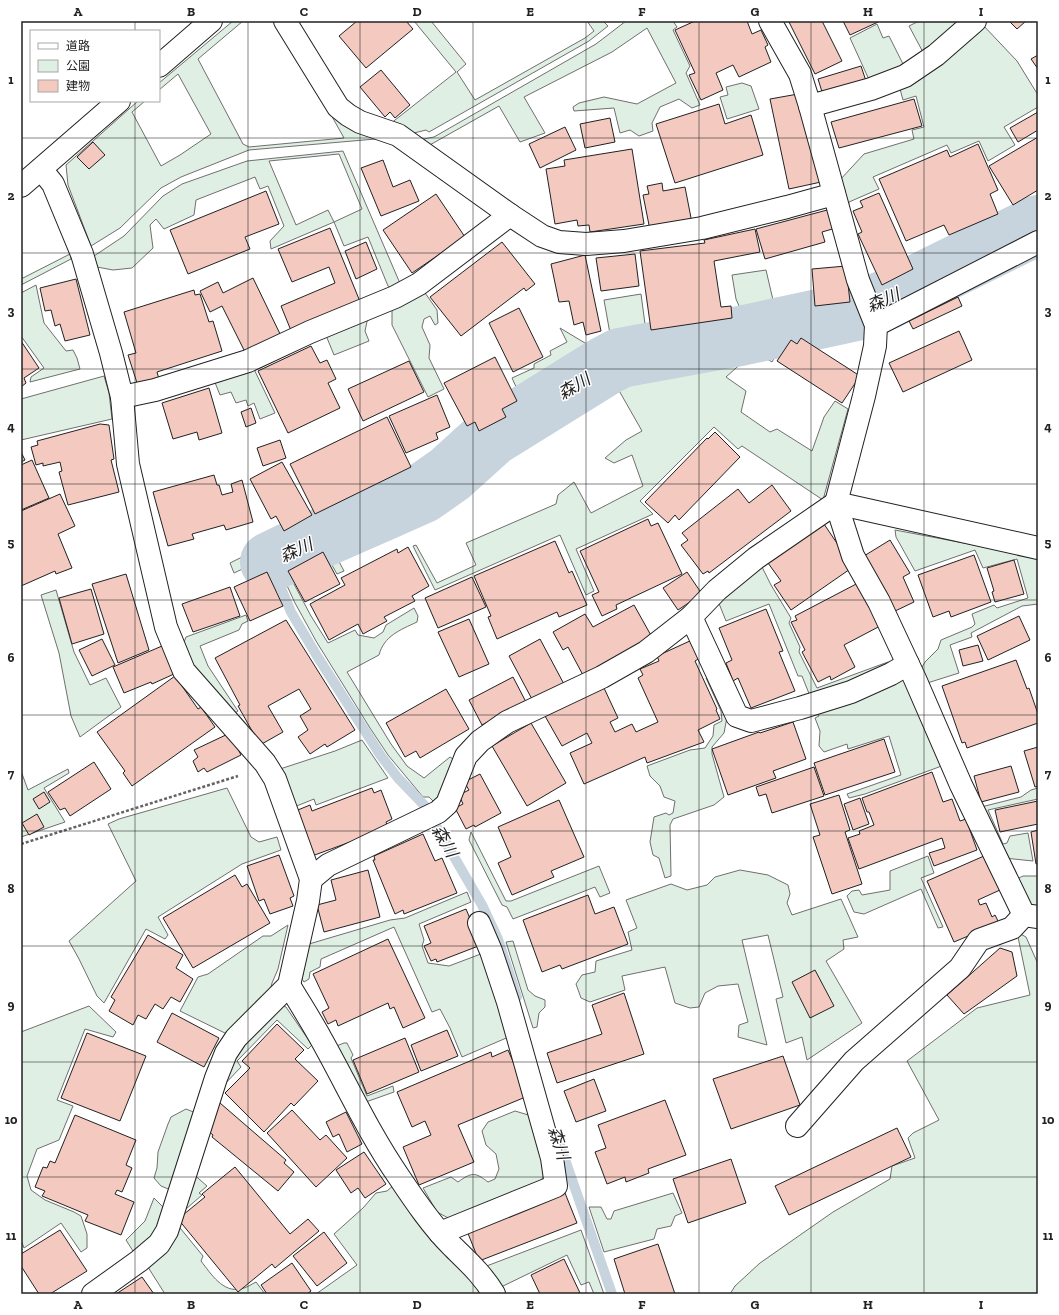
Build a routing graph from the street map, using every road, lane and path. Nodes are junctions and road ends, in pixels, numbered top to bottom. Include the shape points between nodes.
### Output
1 (211, 21) edge
2 (285, 21) edge
3 (770, 21) edge
4 (975, 21) edge
5 (160, 65) edge
6 (118, 102) edge
7 (810, 106) junction
8 (41, 169) junction
9 (21, 186) edge
10 (834, 194) junction
11 (510, 215) junction
12 (1038, 242) edge
13 (871, 312) junction
14 (122, 397) junction
15 (836, 503) junction
16 (1038, 548) edge
17 (691, 617) junction
18 (908, 664) junction
19 (265, 763) junction
20 (21, 844) edge
21 (311, 879) junction
22 (1031, 916) edge
23 (479, 923) dead end
24 (289, 985) junction
25 (797, 1126) dead end
26 (440, 1233) junction
27 (93, 1294) edge
28 (494, 1294) edge

1 - 5 street
2 - 11 street via 338,107 348,116 398,135
3 - 7 street via 800,74
4 - 7 street via 936,55 905,76 871,89
6 - 8 street
7 - 10 street
8 - 9 street
8 - 14 street via 53,184 82,254
10 - 11 street via 702,228 624,241 586,244 559,242 542,236
10 - 13 street via 858,280
11 - 14 street via 419,284 395,297 248,361 155,390
12 - 13 street
13 - 15 street via 875,346
14 - 19 street via 128,464 166,627 184,671
15 - 16 street
15 - 17 street via 756,558 717,590
15 - 18 street via 853,556 879,602
17 - 18 street via 737,716 751,721 851,692
17 - 21 street via 646,652 602,677 507,722 480,741 466,756 447,804 431,816 328,865
18 - 22 street via 961,786
19 - 20 path via 245,773
19 - 21 street via 275,779
21 - 24 street
22 - 25 street via 1012,928 979,940 960,968 854,1061
23 - 26 street via 492,951 508,1002 552,1158 556,1186
24 - 26 street via 320,1036 374,1139
24 - 27 street via 236,1038 226,1053 167,1232 159,1244 139,1261
26 - 28 street via 472,1265

